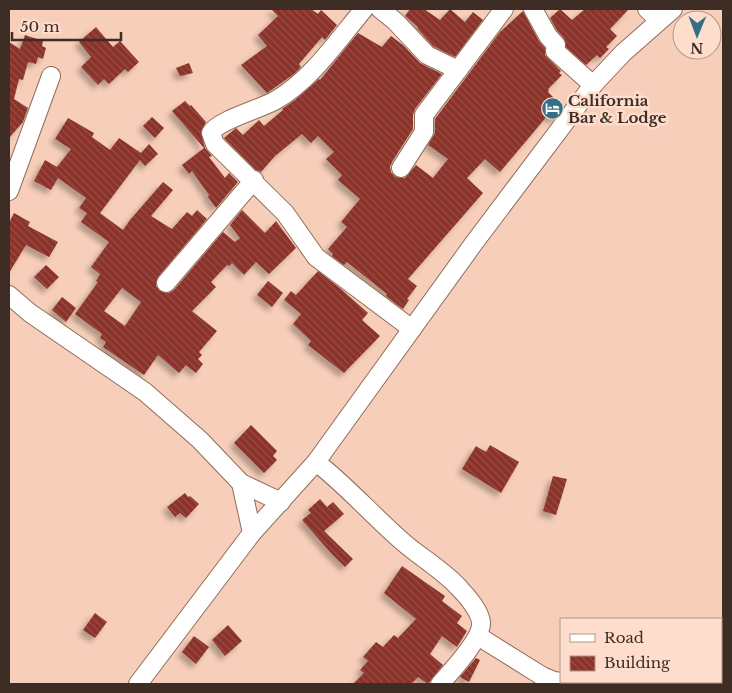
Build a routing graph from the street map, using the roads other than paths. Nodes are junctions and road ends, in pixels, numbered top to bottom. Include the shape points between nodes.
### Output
1 (364, 9) edge
2 (380, 9) edge
3 (504, 9) edge
4 (533, 9) edge
5 (674, 9) edge
6 (653, 14) edge
7 (458, 70) junction
8 (51, 76) dead end
9 (593, 85) junction
10 (401, 168) dead end
11 (254, 180) junction
12 (9, 191) edge
13 (166, 283) dead end
14 (9, 295) edge
15 (412, 329) junction
16 (316, 462) junction
17 (241, 483) junction
18 (281, 502) junction
19 (252, 533) junction
20 (478, 636) junction
21 (560, 682) edge
22 (138, 684) edge
23 (440, 684) edge

1 - 11 street via 316,67 286,93 213,129 211,133 215,144
2 - 7 street via 427,55
3 - 7 street
4 - 9 street via 556,45 555,51
5 - 6 street
6 - 9 street
7 - 10 street via 424,115 424,132
8 - 12 street
9 - 15 street
11 - 13 street
11 - 15 street via 286,213 316,258
14 - 17 street via 145,392 200,440
15 - 16 street
16 - 18 street
16 - 20 street via 461,590 479,615
17 - 18 street
17 - 19 street
18 - 19 street
19 - 22 street
20 - 21 street via 542,676
20 - 23 street

